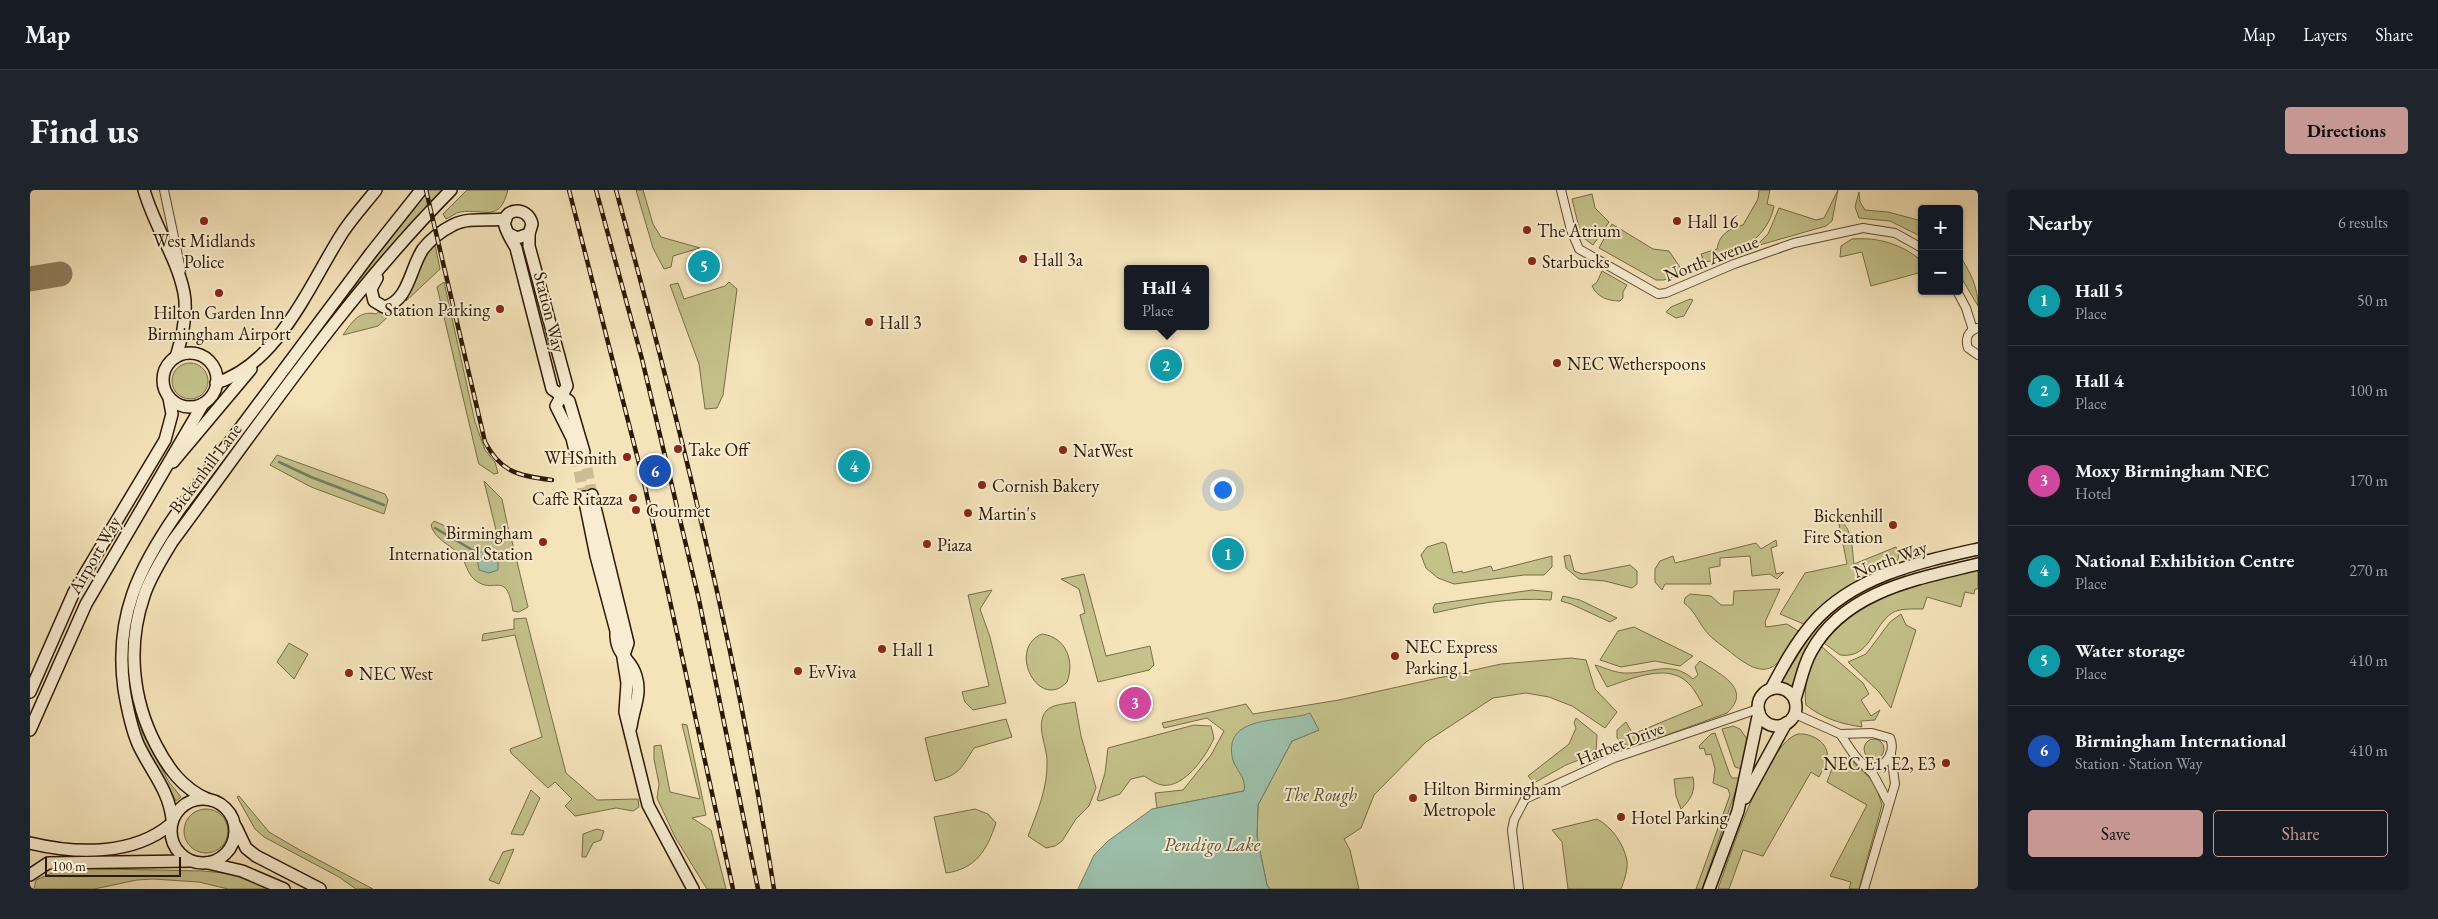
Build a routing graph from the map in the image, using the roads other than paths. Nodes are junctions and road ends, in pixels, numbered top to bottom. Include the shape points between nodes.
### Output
1 (144, 190) edge
2 (164, 190) edge
3 (376, 190) edge
4 (421, 190) edge
5 (451, 190) edge
6 (1561, 190) edge
7 (506, 218) junction
8 (509, 234) junction
9 (529, 234) junction
10 (1918, 246) edge
11 (390, 255) junction
12 (184, 294) junction
13 (1959, 295) edge
14 (1976, 329) edge
15 (263, 354) junction
16 (1978, 355) edge
17 (176, 357) junction
18 (216, 383) junction
19 (561, 397) junction
20 (169, 398) junction
21 (202, 404) junction
22 (580, 453) tunnel mouth
23 (160, 476) junction
24 (588, 496) tunnel mouth
25 (1978, 549) edge
26 (1978, 564) edge
27 (1771, 689) junction
28 (30, 692) edge
29 (1795, 699) junction
30 (1759, 710) junction
31 (1795, 714) junction
32 (1786, 724) junction
33 (30, 730) edge
34 (1840, 734) junction
35 (1891, 754) junction
36 (1862, 763) junction
37 (207, 799) junction
38 (1888, 802) junction
39 (1738, 811) junction
40 (234, 821) junction
41 (172, 822) junction
42 (30, 843) edge
43 (189, 860) junction
44 (208, 863) junction
45 (30, 875) edge
46 (284, 889) edge
47 (320, 889) edge
48 (693, 889) edge
49 (1519, 889) edge
50 (1709, 889) edge
51 (1864, 889) edge

1 - 12 street
2 - 12 street
3 - 15 street via 343,232 288,324
4 - 41 street, Bickenhill Lane via 179,510 157,541 132,592 121,648 126,704 138,743 171,802
5 - 11 street, Bickenhill Lane
6 - 10 street, North Avenue via 1570,230 1579,249 1658,294 1794,243 1863,228 1895,233
7 - 8 street
7 - 9 street via 513,211 527,214 532,224
7 - 11 street via 455,224 437,234 423,249 400,298 384,307 374,301 371,289
8 - 9 street via 517,238
8 - 19 street, Station Way via 516,248 552,390
9 - 19 street, Station Way via 529,246 567,386
11 - 37 street, Bickenhill Lane via 339,318 172,542 144,597 134,662 139,708 167,764 192,792
12 - 17 street via 183,334
13 - 14 street
14 - 16 street via 1967,337 1966,345
15 - 18 street via 232,378
15 - 23 street
17 - 18 street via 196,354 206,360 214,369
17 - 20 street via 166,368 163,378
18 - 21 street via 214,393
19 - 22 street, Station Way via 569,401
20 - 21 street via 180,406
20 - 28 street, Airport Way via 172,414 165,440 74,592
21 - 23 street, Airport Way
23 - 33 street, Airport Way via 86,604
24 - 48 street via 596,556 616,631 616,643 623,658 627,683 625,712 648,805
25 - 27 street, North Way via 1878,578 1836,602 1813,623 1794,648
26 - 29 street, North Way via 1895,585 1847,611 1828,628 1811,651
27 - 29 street via 1782,688
27 - 30 street via 1760,699
29 - 31 street
30 - 32 street via 1770,724
30 - 39 street
30 - 49 street, Harbet Drive via 1614,758 1526,800 1512,830
31 - 32 street
31 - 34 street
32 - 39 street
34 - 35 street via 1881,734 1890,738 1893,745
34 - 36 street
35 - 36 street via 1883,764 1870,767
35 - 38 street via 1895,784
36 - 38 street via 1873,774
37 - 40 street via 224,806
37 - 41 street via 182,805
38 - 51 street
39 - 50 street
40 - 44 street via 236,830 231,848 225,855
40 - 47 street via 246,848 256,856
41 - 42 street via 152,838 130,846 85,850
41 - 43 street via 172,841 182,856
43 - 44 street
43 - 45 street via 48,864
44 - 46 street via 242,870

